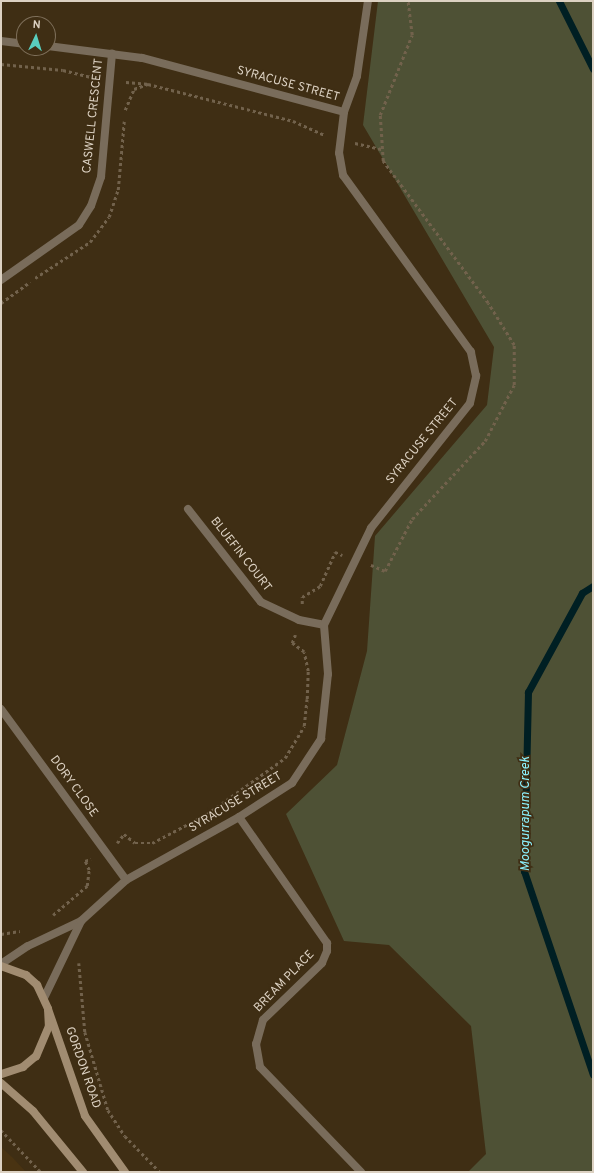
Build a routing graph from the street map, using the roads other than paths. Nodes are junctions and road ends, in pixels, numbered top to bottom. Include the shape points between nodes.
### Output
1 (368, 1) edge
2 (1, 41) edge
3 (16, 43) edge
4 (56, 47) edge
5 (112, 53) junction
6 (344, 112) junction
7 (1, 280) edge
8 (188, 509) dead end
9 (324, 624) junction
10 (1, 709) edge
11 (239, 817) junction
12 (126, 880) junction
13 (81, 921) junction
14 (1, 965) edge
15 (44, 998) junction
16 (48, 1009) junction
17 (1, 1074) edge
18 (1, 1084) edge
19 (83, 1172) edge
20 (126, 1172) edge
21 (361, 1172) edge

1 - 6 street via 357,76
2 - 3 street
4 - 5 street, SYRACUSE STREET
5 - 6 street, SYRACUSE STREET
5 - 7 street, CASWELL CRESCENT via 101,177 92,206 79,225
6 - 9 street, SYRACUSE STREET via 339,153 343,175 471,352 476,376 470,403 371,528
8 - 9 street, BLUEFIN COURT via 261,602 298,620
9 - 11 street, SYRACUSE STREET via 328,674 321,739 292,783
10 - 12 street, DORY CLOSE
11 - 12 street, SYRACUSE STREET
11 - 21 street, BREAM PLACE via 327,943 322,963 263,1020 256,1044 260,1066
12 - 13 street, SYRACUSE STREET
13 - 14 street via 28,946
13 - 15 street
14 - 15 street, GORDON ROAD via 26,975
15 - 16 street, GORDON ROAD
16 - 17 street via 45,1042 36,1056 23,1067
16 - 20 street, GORDON ROAD via 85,1116
18 - 19 street via 33,1111

